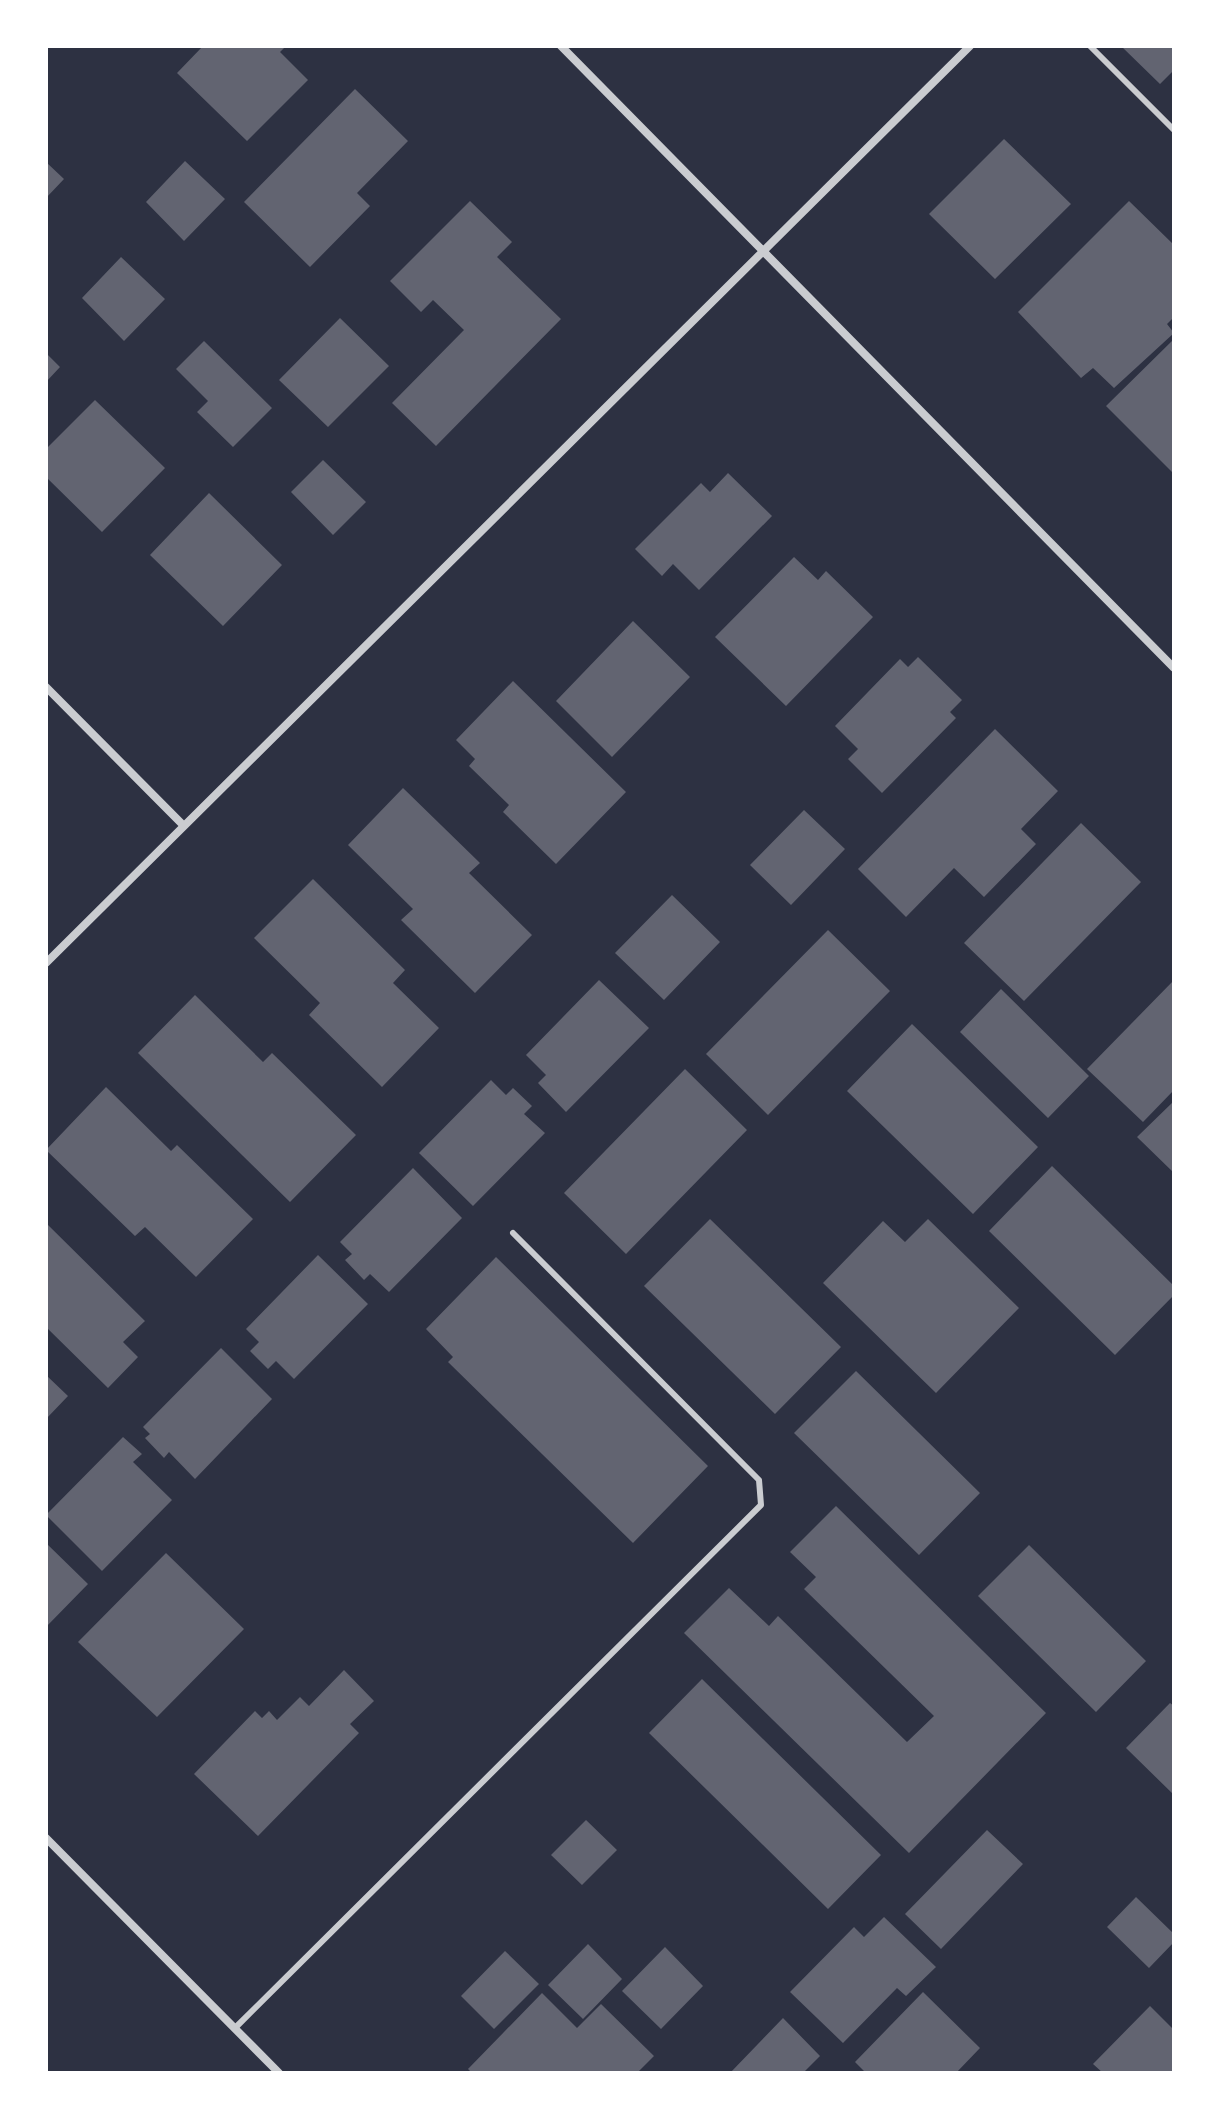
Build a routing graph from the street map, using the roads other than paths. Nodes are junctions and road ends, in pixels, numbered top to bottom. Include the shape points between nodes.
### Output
1 (561, 46) edge
2 (970, 46) edge
3 (1090, 46) edge
4 (1174, 130) edge
5 (763, 251) junction
6 (1174, 668) edge
7 (46, 687) edge
8 (184, 826) junction
9 (46, 963) edge
10 (513, 1233) dead end
11 (46, 1838) edge
12 (235, 2028) junction
13 (279, 2073) edge

1 - 5 street
2 - 5 street
3 - 4 lane
5 - 6 street
5 - 8 street
7 - 8 street
8 - 9 street
10 - 12 lane via 759,1480 761,1505
11 - 12 street
12 - 13 street

